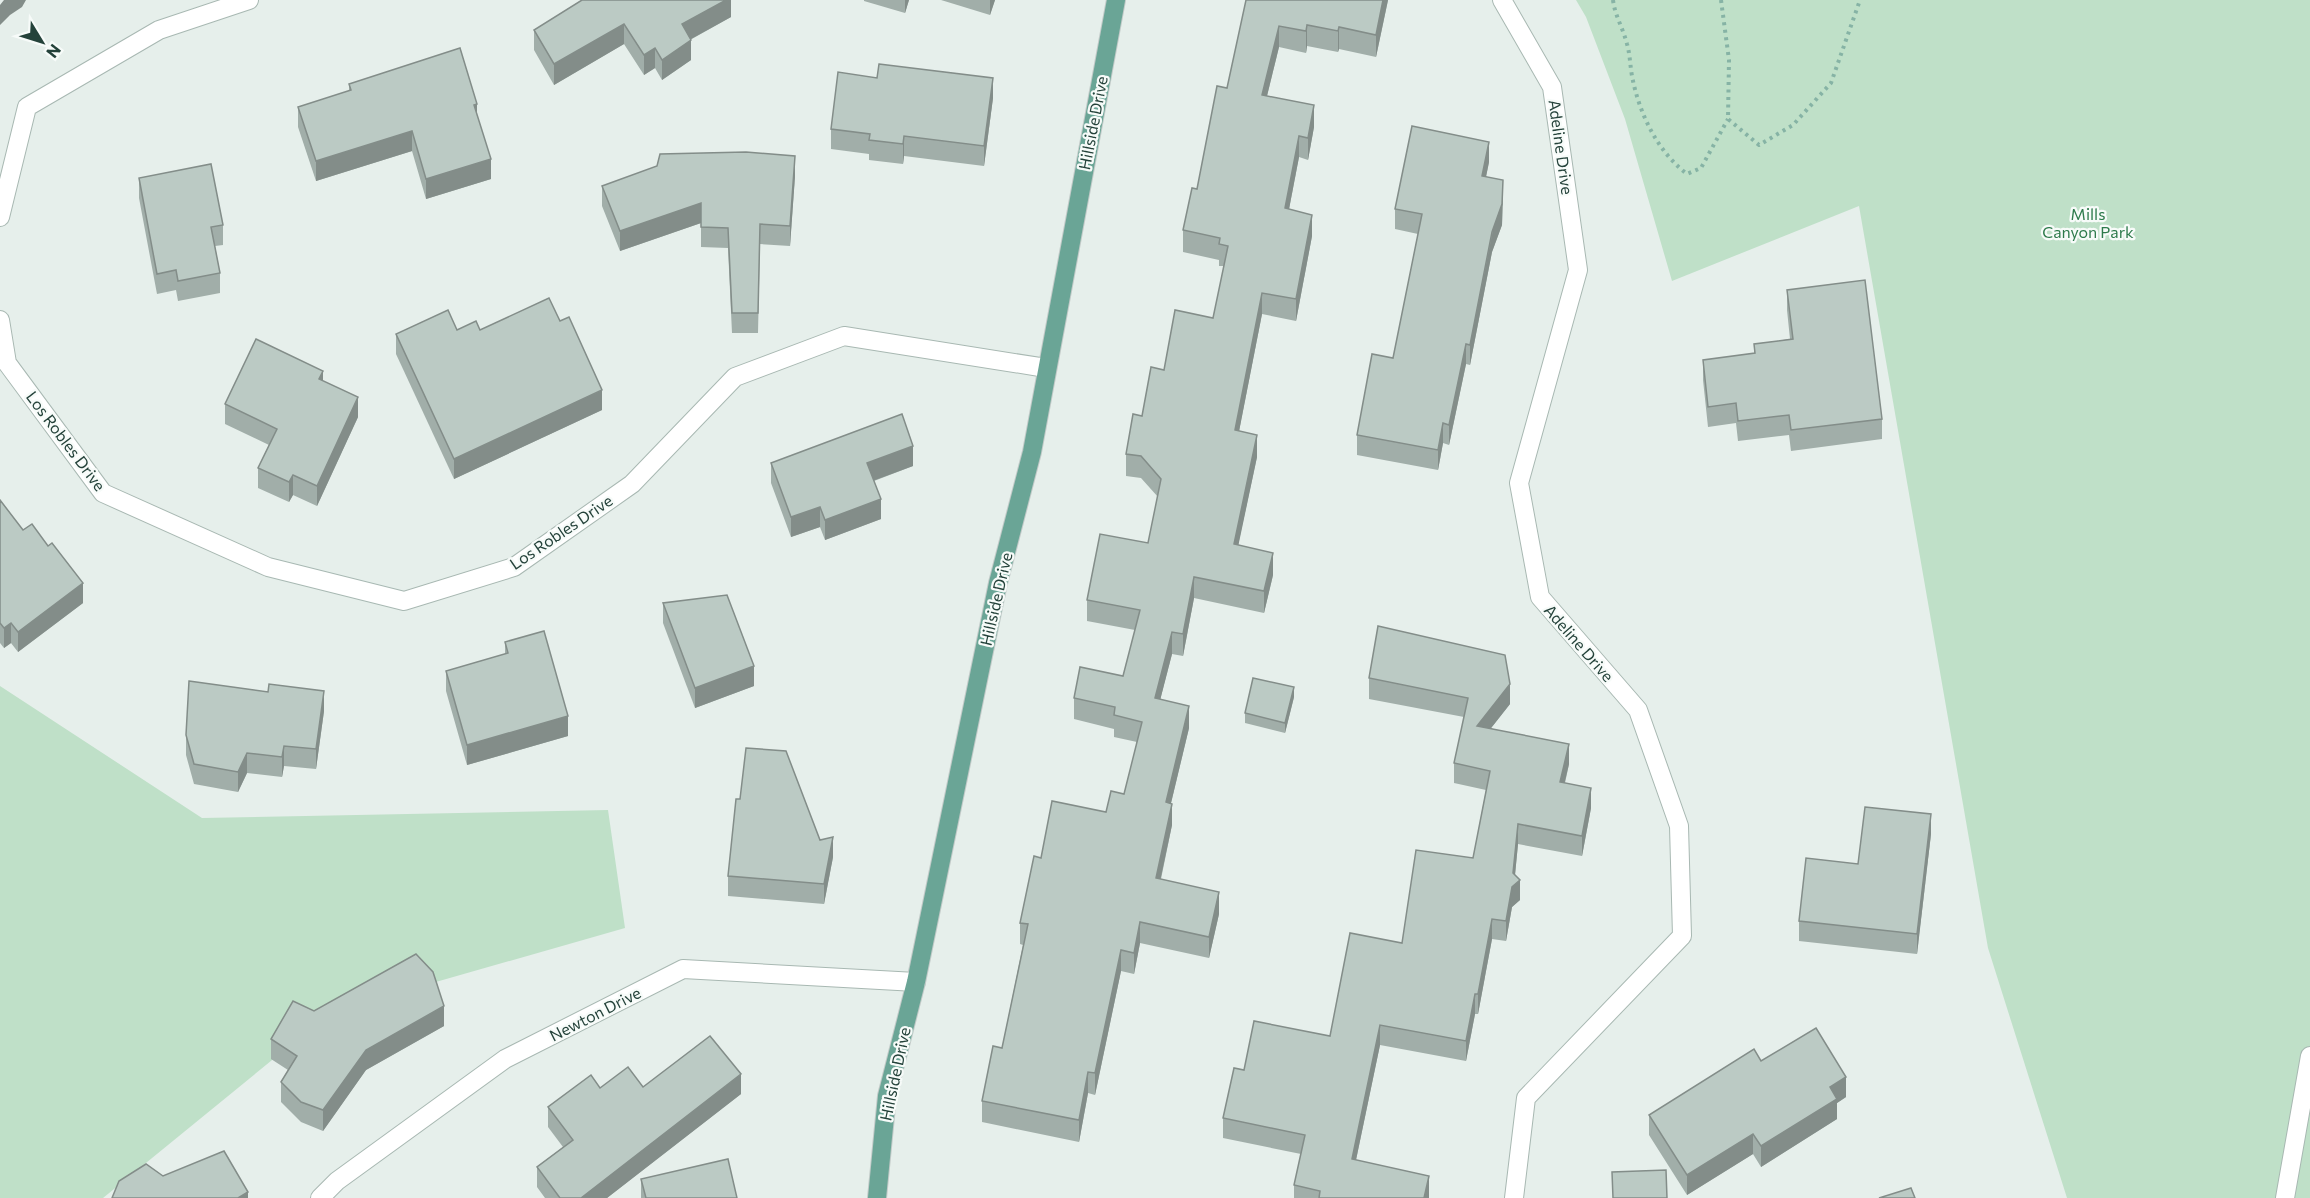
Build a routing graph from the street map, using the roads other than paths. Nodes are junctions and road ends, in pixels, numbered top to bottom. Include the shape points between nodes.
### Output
1 (249, 0) edge
2 (1116, 0) edge
3 (1502, 0) edge
4 (0, 217) edge
5 (0, 320) edge
6 (1046, 368) junction
7 (916, 982) junction
8 (2310, 1056) edge
9 (320, 1198) edge
10 (877, 1198) edge
11 (1514, 1198) edge
12 (2284, 1198) edge

1 - 4 street via 159,30 27,107
2 - 6 main road, Hillside Drive
3 - 11 street, Adeline Drive via 1552,87 1578,270 1519,483 1540,597 1638,710 1679,826 1682,936 1526,1098
5 - 6 street, Los Robles Drive via 7,363 103,493 268,567 404,601 514,567 632,484 735,377 844,336
6 - 7 main road, Hillside Drive via 1032,452 998,583
7 - 9 street, Newton Drive via 683,969 505,1059
7 - 10 main road, Hillside Drive via 887,1096
8 - 12 street

